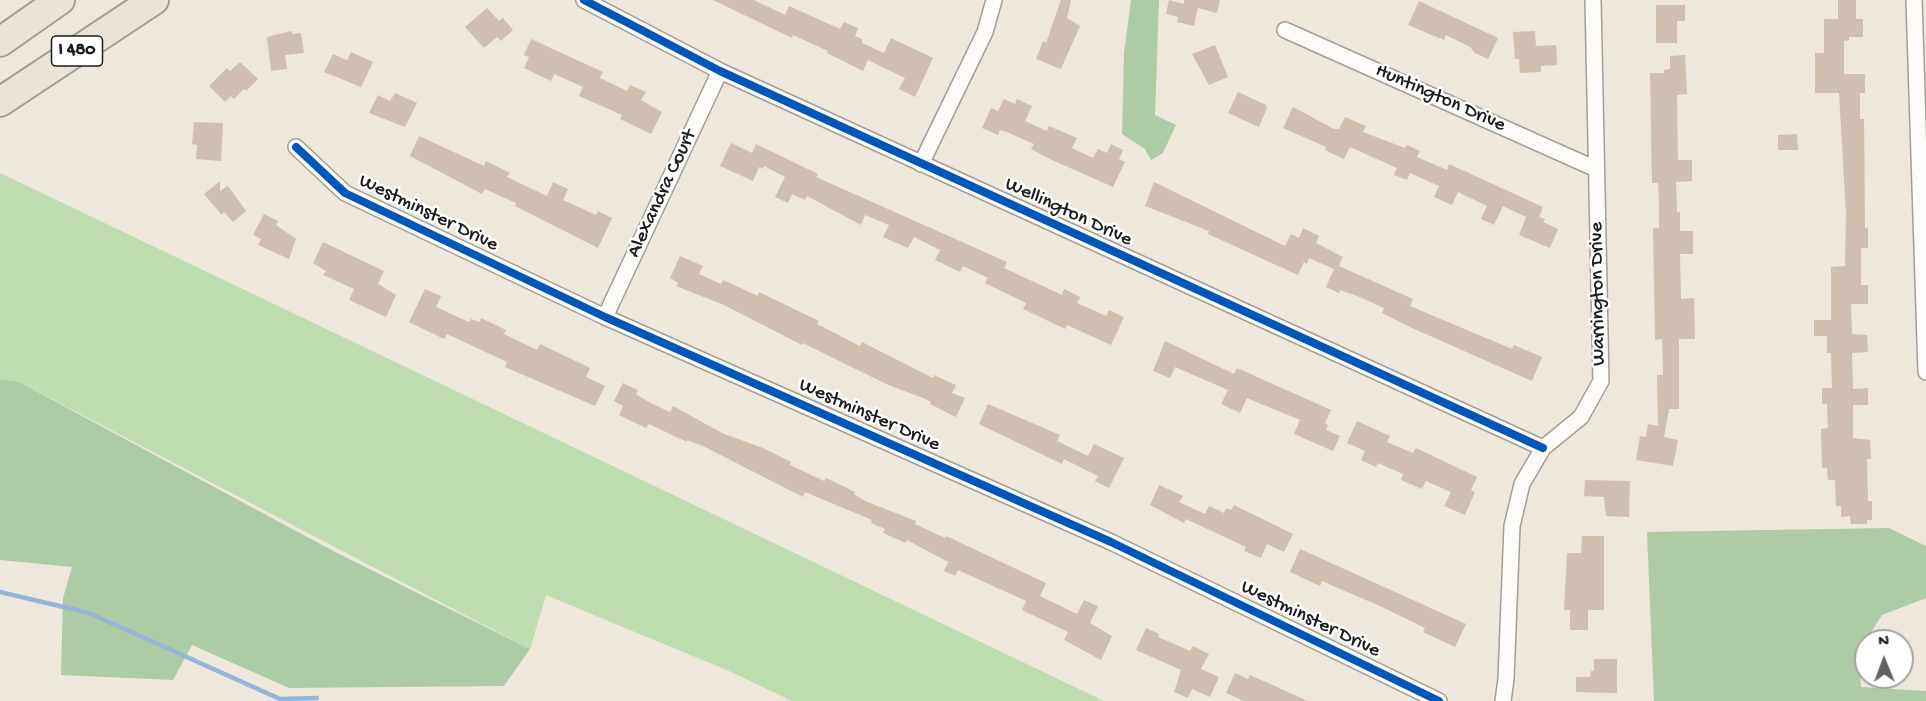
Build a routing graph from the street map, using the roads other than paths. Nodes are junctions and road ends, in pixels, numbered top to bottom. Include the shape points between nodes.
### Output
1 (60, 0) edge
2 (154, 0) edge
3 (584, 0) edge
4 (994, 0) edge
5 (1593, 0) edge
6 (1914, 0) edge
7 (1285, 30) dead end
8 (0, 42) edge
9 (720, 71) junction
10 (0, 102) edge
11 (296, 147) dead end
12 (921, 164) junction
13 (1596, 169) junction
14 (605, 317) junction
15 (1926, 372) edge
16 (1543, 448) junction
17 (1439, 701) edge
18 (1503, 701) edge

1 - 8 highway, I 480
2 - 10 highway, I 480
3 - 9 street, Wellington Drive
4 - 12 street via 985,32
5 - 13 street, Warrington Drive
6 - 15 street
7 - 13 street, Huntington Drive
9 - 12 street, Wellington Drive
9 - 14 street, Alexandra Court
11 - 14 street, Westminster Drive via 345,193
12 - 16 street, Wellington Drive
13 - 16 street, Warrington Drive via 1601,381 1581,417
14 - 17 street, Westminster Drive via 1111,542
16 - 18 street, Warrington Drive via 1522,484 1512,526

